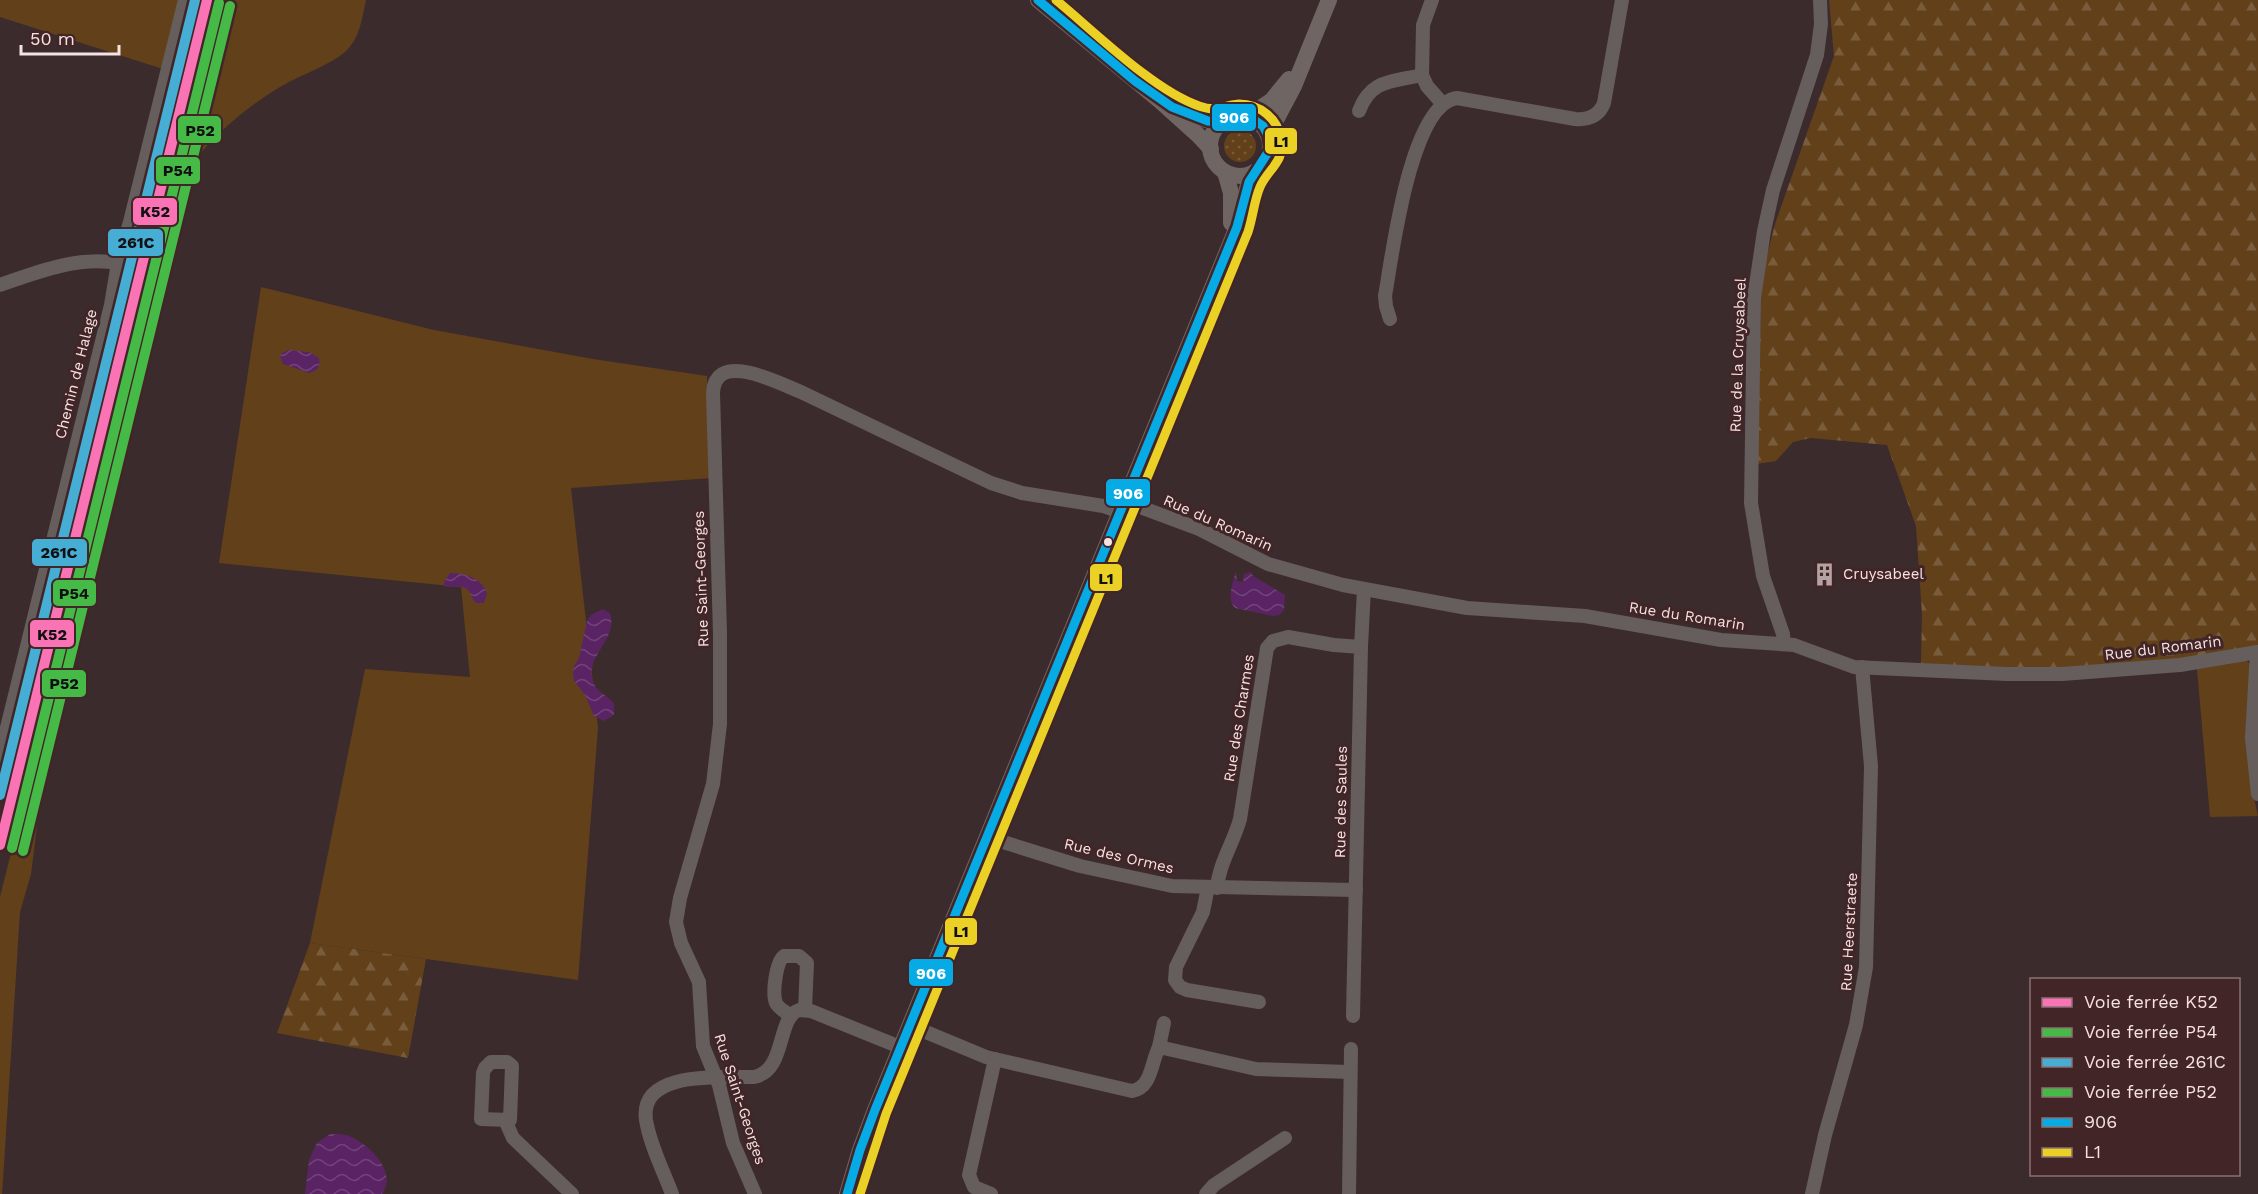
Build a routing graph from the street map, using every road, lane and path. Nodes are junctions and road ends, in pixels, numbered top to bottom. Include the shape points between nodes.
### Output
1 (185, 0) edge
2 (1038, 0) edge
3 (1329, 0) edge
4 (1432, 0) edge
5 (1622, 0) edge
6 (1820, 0) edge
7 (1304, 59) junction
8 (1422, 75) junction
9 (1159, 100) junction
10 (1442, 103) junction
11 (1359, 111) dead end
12 (1247, 117) junction
13 (1223, 122) junction
14 (1268, 135) junction
15 (1211, 149) junction
16 (1225, 171) junction
17 (1254, 172) junction
18 (1228, 245) junction
19 (118, 263) junction
20 (0, 285) edge
21 (1390, 319) dead end
22 (1122, 507) junction
23 (1364, 589) junction
24 (1784, 644) junction
25 (1361, 647) junction
26 (2258, 652) edge
27 (1862, 667) junction
28 (1, 749) edge
29 (2258, 794) edge
30 (987, 837) junction
31 (1212, 888) junction
32 (1356, 890) junction
33 (1259, 1002) dead end
34 (805, 1010) junction
35 (790, 1016) junction
36 (1353, 1016) dead end
37 (1164, 1023) dead end
38 (909, 1025) junction
39 (900, 1047) junction
40 (1159, 1047) junction
41 (1351, 1049) dead end
42 (995, 1059) junction
43 (1350, 1072) junction
44 (717, 1078) junction
45 (505, 1120) dead end
46 (1285, 1138) dead end
47 (572, 1194) edge
48 (672, 1194) edge
49 (755, 1194) edge
50 (847, 1194) edge
51 (991, 1194) edge
52 (1206, 1194) edge
53 (1349, 1194) edge
54 (1812, 1194) edge

1 - 19 street, Chemin de Halage
2 - 9 main road
3 - 7 main road
4 - 8 street via 1423,25
5 - 10 street via 1604,103 1592,117 1575,119 1457,98
6 - 24 street, Rue de la Cruysabeel via 1817,55 1771,197 1754,298 1751,503 1763,576
7 - 12 main road via 1275,96
7 - 14 main road
8 - 10 street
8 - 11 street via 1374,88 1366,94
9 - 13 main road via 1200,119
9 - 15 main road
10 - 21 street via 1405,184 1385,296
12 - 13 main road
12 - 14 main road via 1258,122
13 - 15 main road via 1213,134
14 - 17 main road via 1268,158
15 - 16 main road via 1215,162
16 - 17 main road via 1240,176
16 - 18 main road via 1232,198
17 - 18 main road
18 - 22 main road
19 - 20 street via 70,264
19 - 28 street, Chemin de Halage via 111,305
22 - 23 street, Rue du Romarin via 1199,529 1268,564
22 - 30 main road
22 - 44 street, Rue Saint-Georges via 1022,493 991,483 771,380 737,371 725,371 717,377 713,393 720,724 713,784 676,922 699,982 702,1039
23 - 24 street, Rue du Romarin via 1467,608 1585,616 1721,640
23 - 25 street, Rue des Saules
24 - 27 street, Rue du Romarin
25 - 31 street, Rue des Charmes via 1288,637 1273,641 1267,648 1240,819
25 - 32 street, Rue des Saules
26 - 27 street, Rue du Romarin via 2174,666 2062,674
26 - 29 street via 2252,738
27 - 54 street, Rue Heerstraete via 1871,766 1866,967 1856,1025
30 - 31 street, Rue des Ormes via 1090,869 1163,884
30 - 38 main road
31 - 32 street, Rue des Ormes
31 - 33 street, Rue des Charmes via 1176,967 1175,980 1187,990
32 - 36 street, Rue des Saules
34 - 35 street via 796,1010
34 - 35 street via 807,963 799,956 784,956 777,965 775,1000
34 - 39 street
35 - 44 street via 766,1073
37 - 40 street
38 - 39 main road
38 - 42 street
39 - 50 main road
40 - 42 street via 1146,1083 1136,1090
40 - 43 street via 1256,1069
41 - 43 street
42 - 51 street via 969,1175 974,1186
43 - 53 street
44 - 48 street via 667,1084 648,1102 648,1127
44 - 49 street, Rue Saint-Georges via 734,1143
45 - 47 street via 513,1138
46 - 52 street

